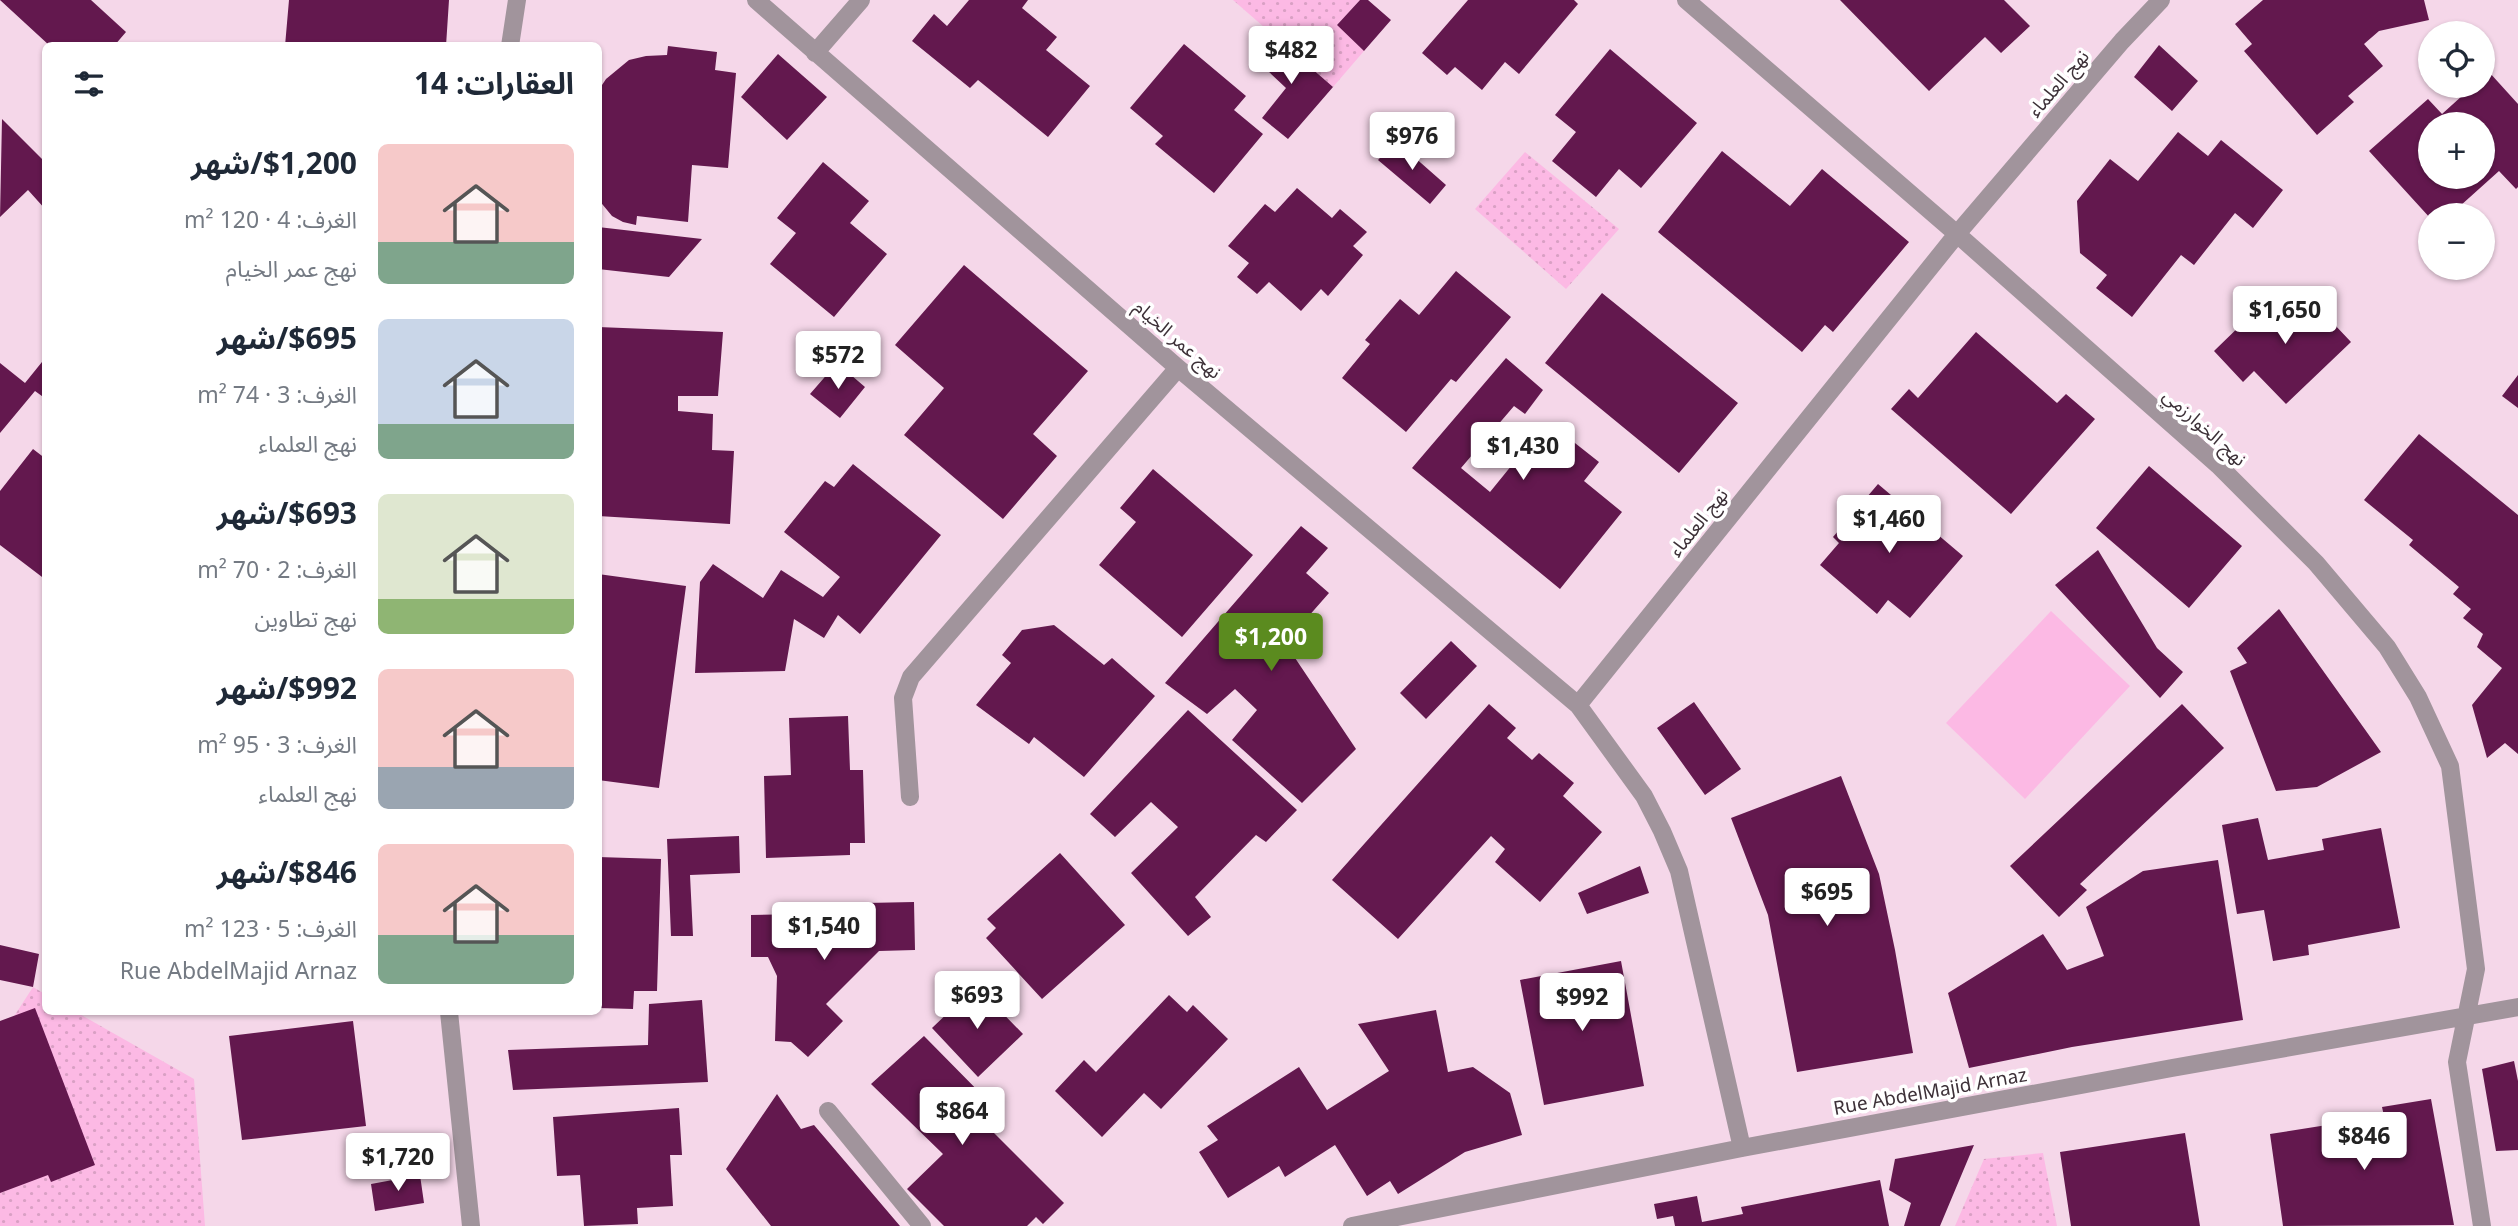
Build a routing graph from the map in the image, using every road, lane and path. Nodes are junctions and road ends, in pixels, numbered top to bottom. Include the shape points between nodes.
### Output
1 (517, 0) edge
2 (756, 0) edge
3 (861, 0) edge
4 (1686, 0) edge
5 (2161, 0) edge
6 (511, 42) edge
7 (816, 52) junction
8 (1957, 234) junction
9 (1178, 368) junction
10 (1578, 705) junction
11 (910, 797) dead end
12 (2518, 1007) edge
13 (449, 1015) edge
14 (2466, 1017) junction
15 (828, 1111) dead end
16 (1742, 1147) junction
17 (471, 1226) edge
18 (922, 1226) edge
19 (1352, 1226) edge
20 (2482, 1226) edge

1 - 6 street
2 - 7 street, نهج عمر الخيام
3 - 7 street
4 - 8 street, نهج الخوارزمي
5 - 8 street, نهج العلماء
7 - 9 street, نهج عمر الخيام
8 - 10 street, نهج العلماء
8 - 14 street, نهج الخوارزمي via 2218,465 2316,563 2387,647 2418,697 2450,766 2476,969
9 - 10 street, نهج عمر الخيام
9 - 11 street via 911,677 903,698
10 - 16 street via 1644,796 1679,871
12 - 14 street, Rue AbdelMajid Arnaz
13 - 17 street
14 - 16 street, Rue AbdelMajid Arnaz
14 - 20 street, نهج الخوارزمي via 2457,1062
15 - 18 street
16 - 19 street, Rue AbdelMajid Arnaz

